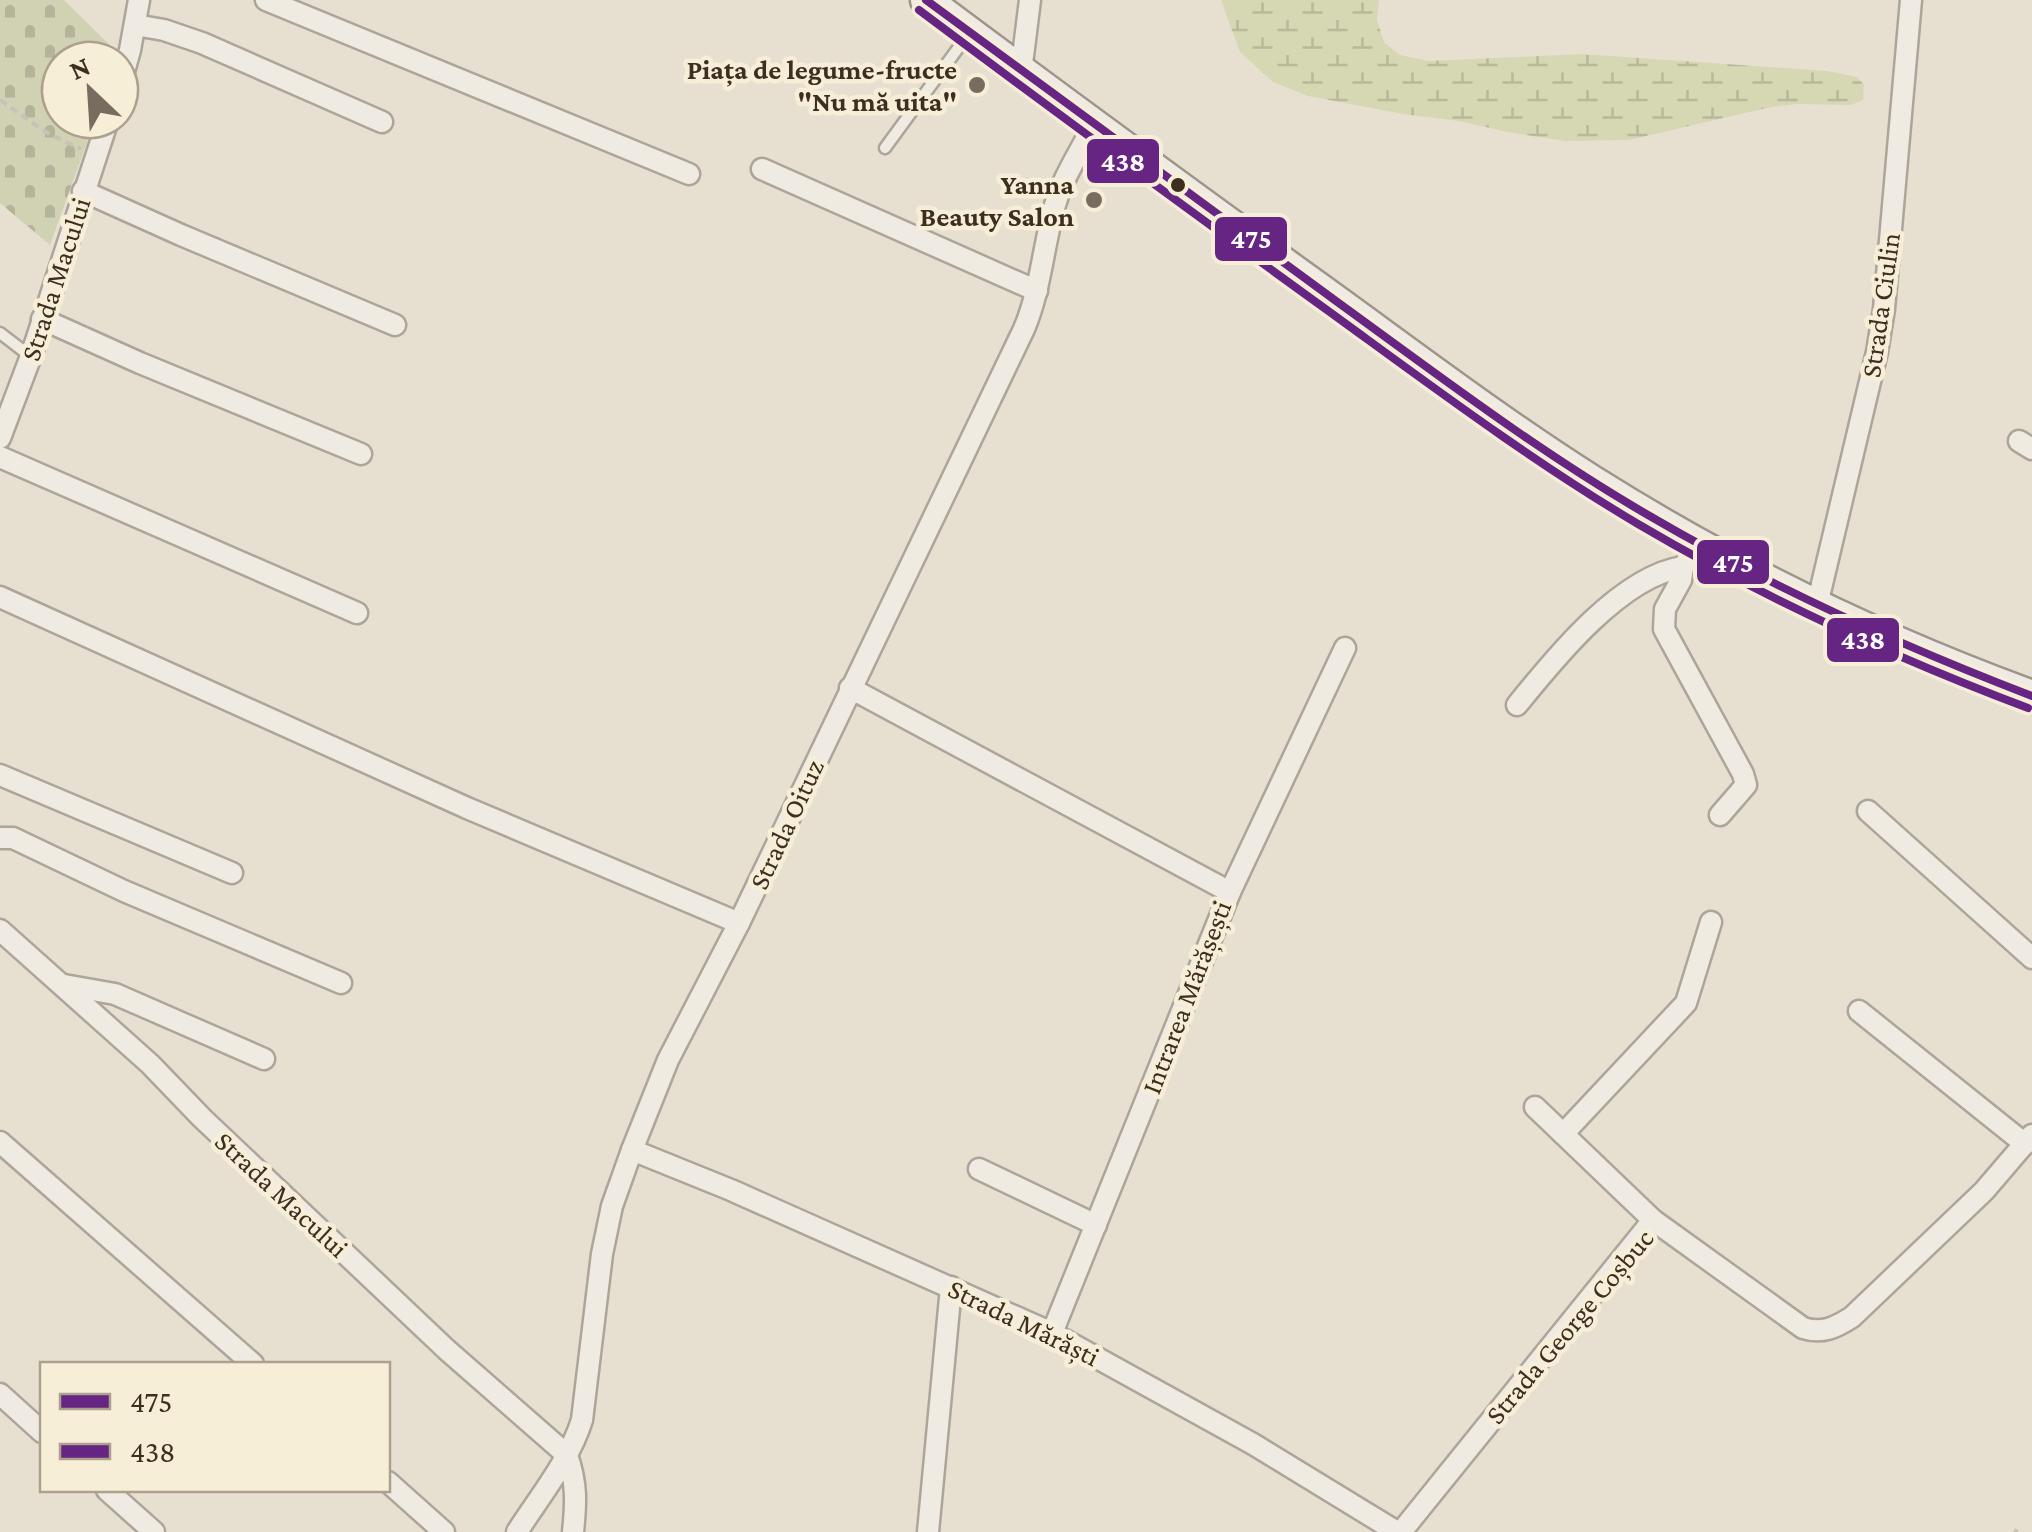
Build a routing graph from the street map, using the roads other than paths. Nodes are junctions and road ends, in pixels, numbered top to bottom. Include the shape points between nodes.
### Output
1 (138, 0) edge
2 (266, 0) edge
3 (926, 0) edge
4 (1030, 0) edge
5 (1911, 0) edge
6 (135, 25) junction
7 (969, 32) junction
8 (131, 40) edge
9 (1020, 72) junction
10 (382, 122) dead end
11 (1094, 126) junction
12 (101, 140) edge
13 (885, 148) dead end
14 (762, 169) dead end
15 (689, 174) dead end
16 (83, 191) junction
17 (1037, 291) junction
18 (42, 319) junction
19 (396, 325) dead end
20 (0, 334) edge
21 (31, 356) junction
22 (0, 438) edge
23 (362, 454) dead end
24 (0, 457) edge
25 (1691, 556) junction
26 (0, 596) edge
27 (1817, 605) junction
28 (357, 613) dead end
29 (1345, 648) dead end
30 (850, 688) junction
31 (2032, 696) edge
32 (1518, 705) dead end
33 (0, 775) edge
34 (1868, 810) dead end
35 (1720, 815) dead end
36 (0, 838) edge
37 (232, 873) dead end
38 (1230, 892) junction
39 (1711, 922) dead end
40 (739, 923) junction
41 (0, 930) edge
42 (2032, 958) edge
43 (341, 983) dead end
44 (62, 985) junction
45 (1859, 1011) dead end
46 (264, 1059) dead end
47 (1536, 1108) dead end
48 (1564, 1134) junction
49 (2028, 1140) edge
50 (0, 1142) edge
51 (632, 1150) junction
52 (979, 1168) dead end
53 (1654, 1220) junction
54 (1096, 1225) junction
55 (951, 1287) junction
56 (1052, 1334) junction
57 (252, 1362) edge
58 (0, 1394) edge
59 (40, 1430) edge
60 (567, 1454) junction
61 (390, 1484) edge
62 (109, 1492) edge
63 (1367, 1523) edge
64 (154, 1532) edge
65 (444, 1532) edge
66 (517, 1532) edge
67 (574, 1532) edge
68 (928, 1532) edge
69 (1399, 1532) edge

1 - 6 street
2 - 15 street
3 - 7 main road
4 - 9 street
5 - 27 street, Strada Ciulin via 1884,309
6 - 8 street
6 - 10 street via 202,42
7 - 9 main road
7 - 13 lane
9 - 11 main road
11 - 17 street, Strada Oituz via 1058,197
11 - 25 main road
12 - 16 street, Strada Macului
14 - 17 street
16 - 18 street, Strada Macului
16 - 19 street
17 - 30 street, Strada Oituz
18 - 21 street, Strada Macului
18 - 23 street
20 - 21 lane
21 - 22 street, Strada Macului
24 - 28 street
25 - 27 main road
25 - 32 street via 1632,588 1576,636
25 - 35 street via 1665,609 1664,629 1743,774 1746,785
26 - 40 street
27 - 31 main road
29 - 38 street
30 - 38 street, Intrarea Mărășești
30 - 40 street, Strada Oituz
33 - 37 street
34 - 42 street
36 - 43 street via 13,838
38 - 54 street, Intrarea Mărășești
39 - 48 street via 1686,1004
40 - 51 street, Strada Oituz via 668,1060
41 - 44 street, Strada Macului
44 - 46 street via 115,994
44 - 60 street, Strada Macului via 447,1350
45 - 49 street
47 - 48 street
48 - 53 street
49 - 53 street, Strada George Coșbuc via 1984,1191 1852,1318 1832,1329 1803,1328
50 - 57 street
51 - 55 street, Strada Mărăști
51 - 60 street, Strada Oituz via 612,1206 582,1420
52 - 54 street
53 - 69 street, Strada George Coșbuc
54 - 56 street, Intrarea Mărășești
55 - 56 street, Strada Mărăști
55 - 68 street
56 - 63 street, Strada Mărăști via 1238,1436
58 - 59 street
60 - 66 street, Strada Oituz
60 - 67 street via 575,1478
61 - 65 street
62 - 64 street
63 - 69 street, Strada Mărăști

